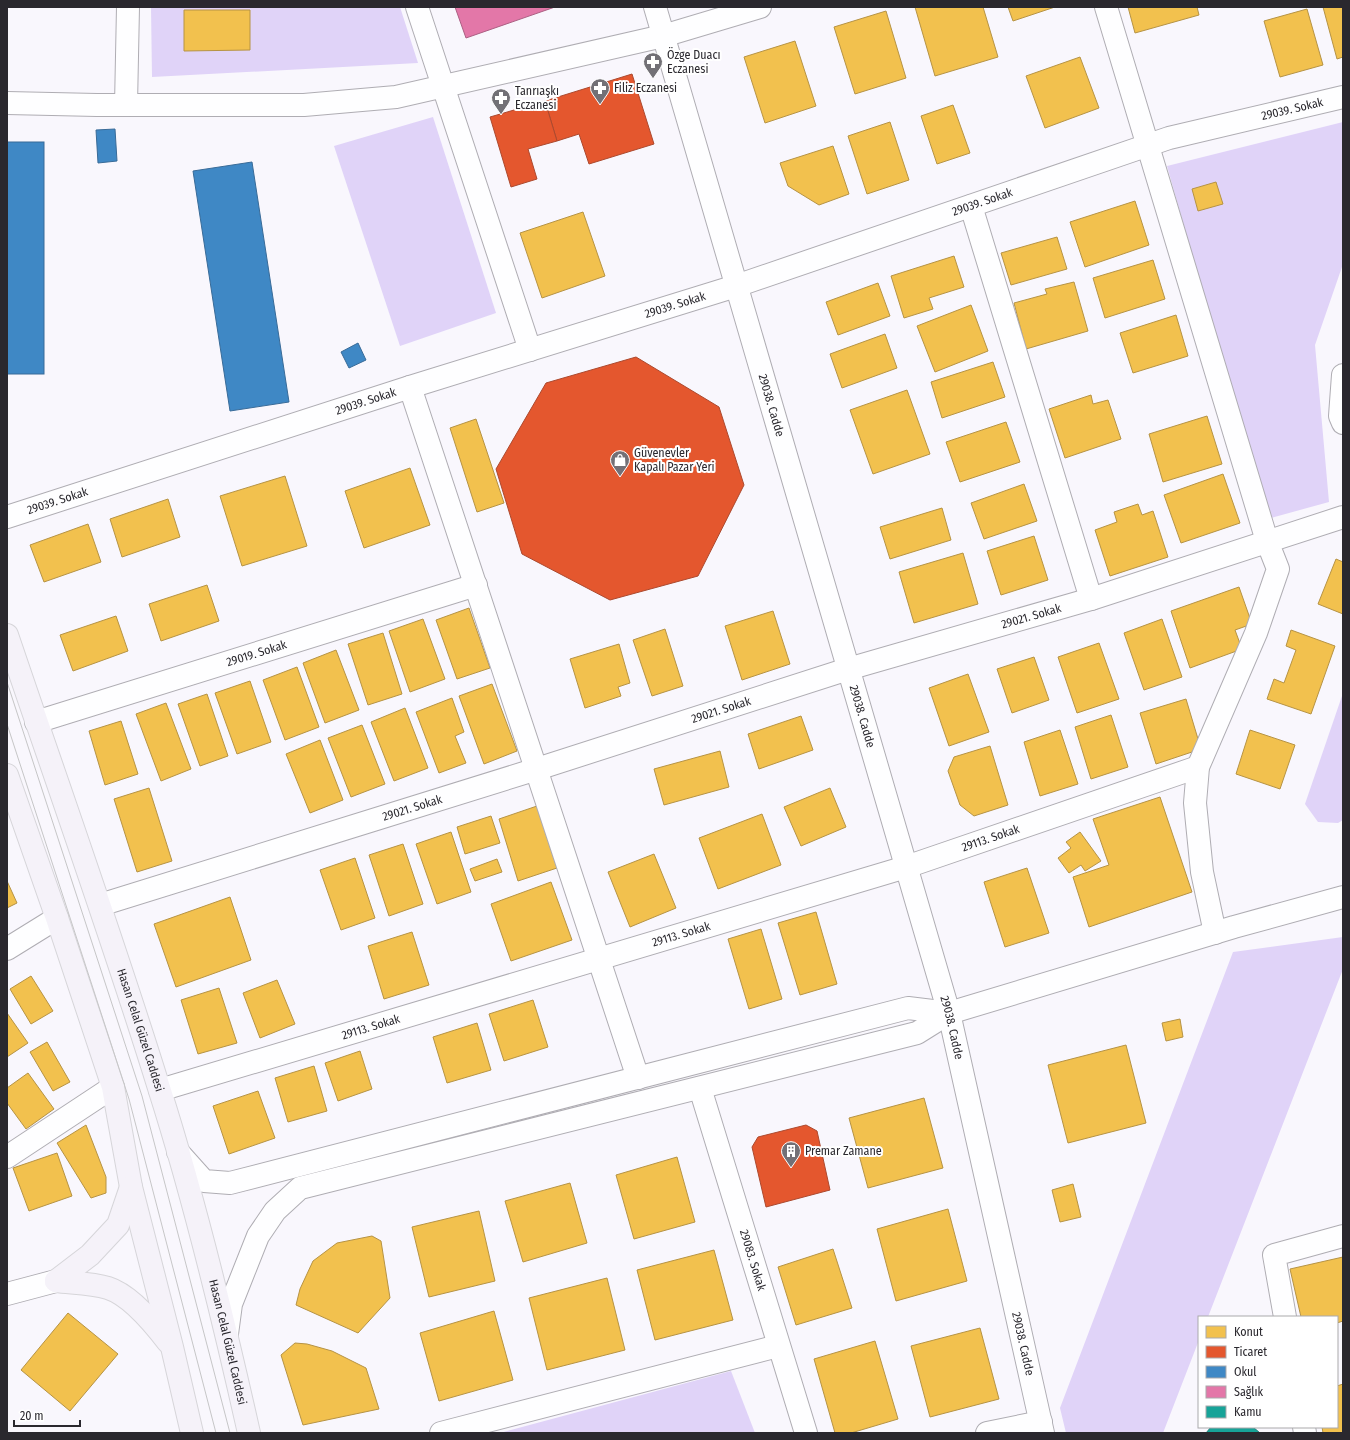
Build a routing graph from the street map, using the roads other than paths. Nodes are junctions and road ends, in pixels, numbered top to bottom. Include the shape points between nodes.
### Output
1 (128, 7) edge
2 (416, 7) edge
3 (655, 7) edge
4 (760, 7) edge
5 (1106, 7) edge
6 (663, 36) junction
7 (444, 86) junction
8 (1343, 97) edge
9 (7, 103) edge
10 (126, 106) junction
11 (1147, 146) junction
12 (971, 206) junction
13 (736, 286) junction
14 (530, 350) junction
15 (1343, 375) edge
16 (410, 387) junction
17 (1343, 423) edge
18 (7, 516) edge
19 (1343, 517) edge
20 (1267, 541) junction
21 (476, 585) junction
22 (1091, 599) junction
23 (7, 636) edge
24 (848, 669) junction
25 (36, 722) junction
26 (1198, 767) junction
27 (538, 769) junction
28 (7, 775) edge
29 (906, 866) junction
30 (1343, 897) edge
31 (100, 905) junction
32 (57, 918) junction
33 (1215, 933) junction
34 (7, 948) edge
35 (599, 958) junction
36 (949, 1013) junction
37 (638, 1078) junction
38 (112, 1087) junction
39 (700, 1088) junction
40 (160, 1090) junction
41 (178, 1152) junction
42 (7, 1157) edge
43 (131, 1187) junction
44 (1343, 1236) edge
45 (56, 1281) junction
46 (7, 1294) edge
47 (1285, 1316) edge
48 (227, 1334) junction
49 (778, 1346) junction
50 (172, 1347) junction
51 (1042, 1427) edge
52 (192, 1433) edge
53 (249, 1433) edge
54 (441, 1433) edge
55 (806, 1433) edge
56 (987, 1433) edge

1 - 10 street
2 - 7 street
3 - 6 street, 29038. Cadde
4 - 6 street
5 - 11 street
6 - 7 street
6 - 13 street, 29038. Cadde
7 - 10 street via 396,97 304,105
7 - 14 street
8 - 11 street, 29039. Sokak via 1169,138
9 - 10 street
11 - 12 street, 29039. Sokak
11 - 20 street
12 - 13 street, 29039. Sokak
12 - 22 street
13 - 14 street, 29039. Sokak
13 - 24 street, 29038. Cadde
14 - 16 street, 29039. Sokak
15 - 17 street via 1340,416
16 - 18 street, 29039. Sokak
16 - 21 street
19 - 20 street, 29021. Sokak
20 - 22 street, 29021. Sokak
20 - 26 street via 1278,569 1256,633
21 - 25 street, 29019. Sokak
21 - 27 street
22 - 24 street, 29021. Sokak
23 - 25 main road, Hasan Celal Güzel Caddesi
24 - 27 street, 29021. Sokak
24 - 29 street, 29038. Cadde
25 - 31 main road, Hasan Celal Güzel Caddesi
26 - 29 street, 29113. Sokak
26 - 33 street via 1195,803 1201,864
27 - 31 street, 29021. Sokak
27 - 35 street
28 - 32 main road
29 - 35 street, 29113. Sokak
29 - 36 street, 29038. Cadde
30 - 33 street
31 - 40 main road, Hasan Celal Güzel Caddesi
32 - 34 street
32 - 38 main road
33 - 36 street
35 - 37 street
35 - 40 street, 29113. Sokak
36 - 37 street via 908,1008
36 - 39 street via 917,1033
36 - 51 street, 29038. Cadde
37 - 41 street via 230,1183 204,1182
38 - 42 street
38 - 43 main road
39 - 48 street via 300,1188 275,1211 258,1236 231,1304
39 - 49 street, 29083. Sokak
40 - 41 main road, Hasan Celal Güzel Caddesi
41 - 48 main road, Hasan Celal Güzel Caddesi
43 - 45 main road via 118,1226 90,1255
43 - 50 main road
44 - 47 street via 1274,1255
45 - 46 street
45 - 50 main road via 109,1288 130,1302 153,1323
48 - 53 main road, Hasan Celal Güzel Caddesi
49 - 54 street
49 - 55 street, 29083. Sokak
50 - 52 main road
51 - 56 street

